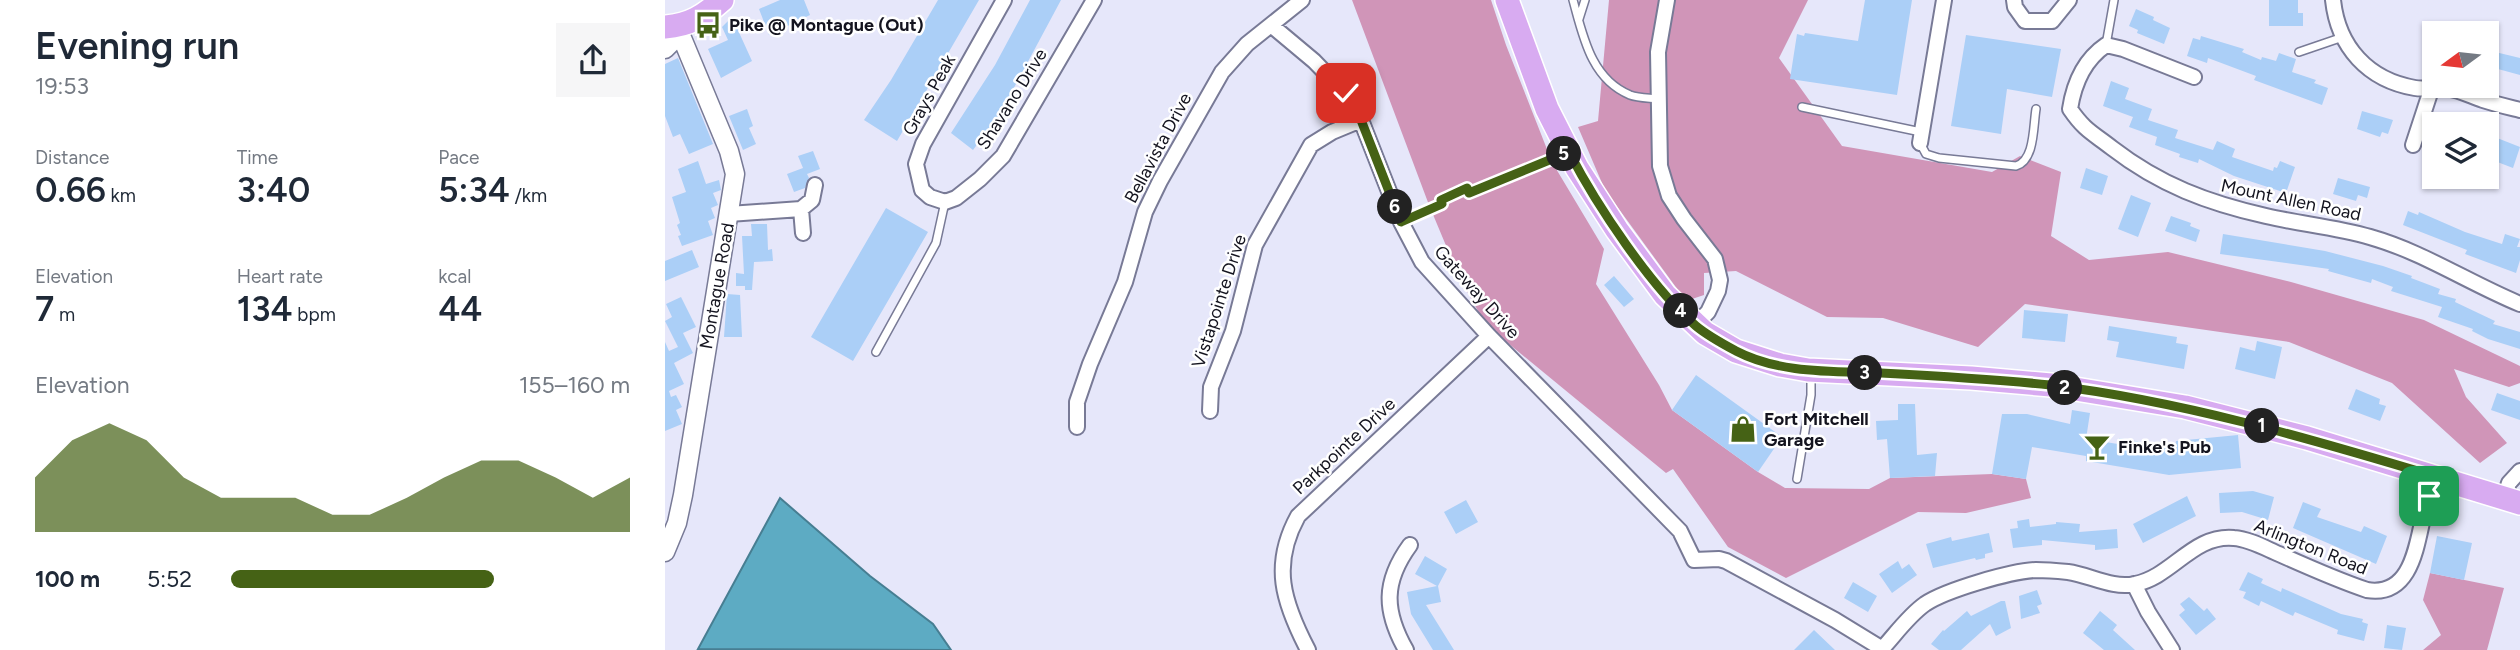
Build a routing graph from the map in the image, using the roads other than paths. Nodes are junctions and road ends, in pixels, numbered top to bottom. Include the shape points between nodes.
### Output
1 (722, 0) edge
2 (1004, 0) edge
3 (1094, 0) edge
4 (1302, 0) edge
5 (1507, 0) edge
6 (1573, 0) edge
7 (1585, 0) edge
8 (1667, 0) edge
9 (1944, 0) edge
10 (2014, 0) edge
11 (2069, 0) edge
12 (2114, 0) edge
13 (2333, 0) edge
14 (1579, 20) junction
15 (1271, 25) junction
16 (671, 27) edge
17 (2343, 37) junction
18 (2106, 45) junction
19 (665, 49) edge
20 (2299, 52) dead end
21 (2194, 77) dead end
22 (2422, 88) edge
23 (2430, 98) edge
24 (2478, 98) edge
25 (1657, 99) junction
26 (1803, 107) dead end
27 (2036, 109) dead end
28 (2520, 110) edge
29 (1361, 120) junction
30 (1921, 138) junction
31 (2413, 145) dead end
32 (815, 185) dead end
33 (945, 202) junction
34 (801, 209) junction
35 (729, 214) junction
36 (803, 233) dead end
37 (2520, 303) edge
38 (1695, 325) junction
39 (1489, 336) junction
40 (876, 352) dead end
41 (1811, 370) junction
42 (1210, 411) dead end
43 (1077, 427) dead end
44 (2520, 471) edge
45 (2434, 476) junction
46 (1797, 479) dead end
47 (2512, 501) edge
48 (667, 543) edge
49 (1410, 545) dead end
50 (2134, 584) junction
51 (1308, 650) edge
52 (1406, 650) edge
53 (1882, 650) edge
54 (2172, 650) edge

1 - 16 main road via 688,24
2 - 33 street, Grays Peak via 916,164 922,190
3 - 33 street, Shavano Drive via 1003,156 980,179
4 - 15 street, Bellavista Drive
5 - 38 main road via 1547,109 1569,152 1617,230 1665,295
6 - 14 lane
7 - 14 lane
8 - 25 street via 1658,52
9 - 30 street
10 - 11 street via 2025,21 2052,21
12 - 18 lane
13 - 17 street
14 - 25 lane via 1596,67 1615,87 1632,96
15 - 29 street, Gateway Drive via 1329,75
15 - 43 street, Bellavista Drive via 1222,72 1145,212 1125,282 1077,402
16 - 19 street via 673,41
16 - 35 street, Montague Road via 734,166
17 - 20 lane
17 - 22 street via 2360,63 2377,75
18 - 21 street
18 - 37 street, Mount Allen Road via 2082,70 2070,109 2084,129 2134,165 2215,204 2370,237 2426,257
23 - 31 street
24 - 28 street
25 - 38 street via 1660,166 1669,196 1719,271 1718,291
26 - 30 lane
27 - 30 lane via 2029,157 2015,166 1939,158 1926,154
29 - 39 street, Gateway Drive via 1401,222 1422,262
29 - 42 street, Vistapointe Drive via 1311,145 1255,245 1233,331 1211,387
32 - 34 street via 811,200
33 - 40 lane via 936,243
34 - 35 street
34 - 36 street
35 - 48 street, Montague Road via 683,495
38 - 41 main road via 1749,357
39 - 51 street, Parkpointe Drive via 1299,516 1287,536 1283,589
39 - 53 street, Gateway Drive via 1680,531 1694,560 1726,561
41 - 45 main road via 2051,385 2185,407
41 - 46 lane
44 - 47 street via 2509,483
45 - 47 main road
45 - 50 street, Arlington Road via 2409,569 2396,586 2367,590 2235,538 2193,548
49 - 52 street via 1388,587 1394,624
50 - 53 street via 2119,586 2072,573 2033,570 1982,583 1925,605
50 - 54 street

